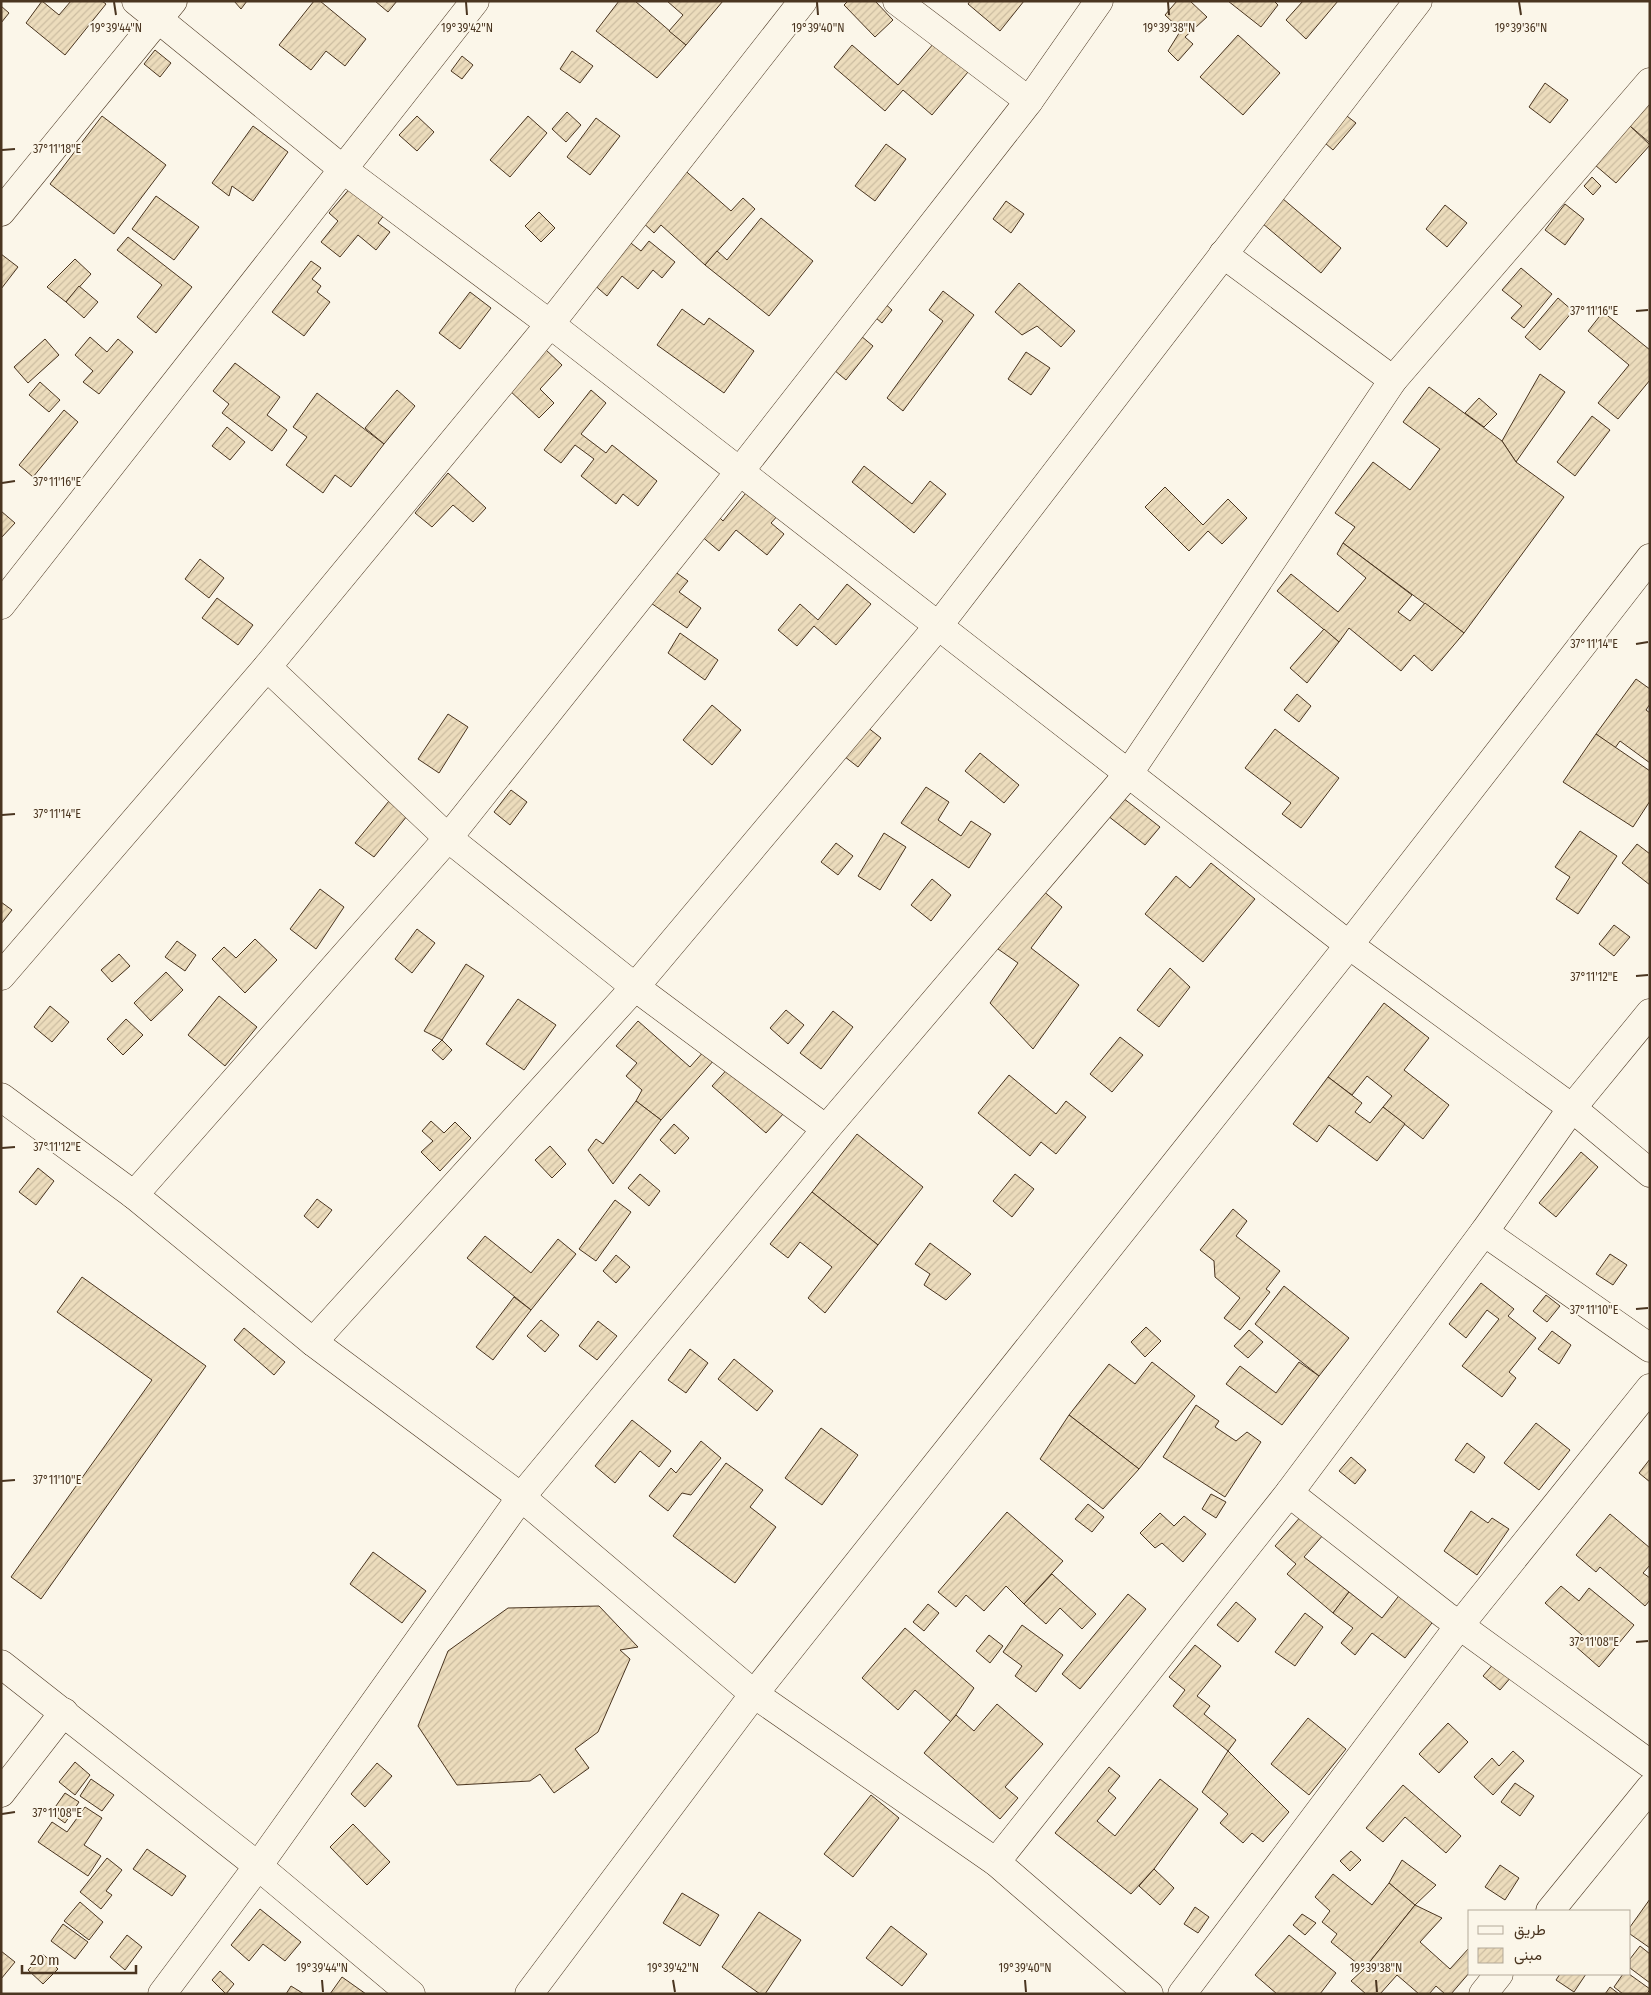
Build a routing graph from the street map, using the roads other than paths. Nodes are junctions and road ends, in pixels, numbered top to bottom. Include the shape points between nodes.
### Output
1 (136, 1) edge
2 (475, 1) edge
3 (803, 1) edge
4 (896, 1) edge
5 (1099, 1) edge
6 (1418, 1) edge
7 (166, 10) edge
8 (1650, 82) edge
9 (1029, 101) junction
10 (344, 170) junction
11 (1, 212) edge
12 (1223, 254) junction
13 (550, 324) junction
14 (1394, 380) junction
15 (740, 471) junction
16 (1650, 558) edge
17 (1, 605) edge
18 (939, 625) junction
19 (267, 667) junction
20 (1129, 773) junction
21 (448, 838) junction
22 (1349, 945) junction
23 (1, 976) edge
24 (635, 987) junction
25 (1650, 1014) edge
26 (1, 1097) edge
27 (1572, 1108) junction
28 (826, 1129) junction
29 (1650, 1173) edge
30 (134, 1195) junction
31 (1484, 1232) junction
32 (313, 1342) junction
33 (1650, 1348) edge
34 (1650, 1388) edge
35 (1289, 1493) junction
36 (521, 1497) junction
37 (1459, 1626) junction
38 (1, 1664) edge
39 (754, 1694) junction
40 (64, 1712) junction
41 (1650, 1764) edge
42 (1650, 1788) edge
43 (1, 1793) edge
44 (996, 1862) junction
45 (258, 1866) junction
46 (1551, 1910) edge
47 (1498, 1975) edge
48 (162, 1994) edge
49 (411, 1994) edge
50 (529, 1994) edge
51 (1149, 1994) edge
52 (1182, 1994) edge
53 (1483, 1994) edge

1 - 7 street
2 - 10 street
3 - 13 street
4 - 9 street
5 - 9 street
6 - 12 street
7 - 10 street
7 - 11 street
8 - 14 street
9 - 15 street
10 - 13 street
10 - 17 street
12 - 14 street
12 - 18 street
13 - 15 street
13 - 19 street
14 - 20 street
15 - 18 street
15 - 21 street
16 - 22 street
18 - 20 street
18 - 24 street
19 - 21 street
19 - 23 street
20 - 22 street
20 - 28 street
21 - 24 street
21 - 30 street
22 - 27 street
22 - 39 street
24 - 28 street
24 - 32 street
25 - 27 street
26 - 30 street
27 - 29 street
27 - 31 street
28 - 36 street
30 - 32 street
31 - 33 street
31 - 35 street
32 - 36 street
34 - 37 street
35 - 37 street
35 - 44 street
36 - 39 street
36 - 45 street
37 - 41 street
37 - 52 street
38 - 40 street
39 - 44 street
39 - 50 street
40 - 43 street
40 - 45 street
42 - 46 street
44 - 51 street
45 - 48 street
45 - 49 street
47 - 53 street

